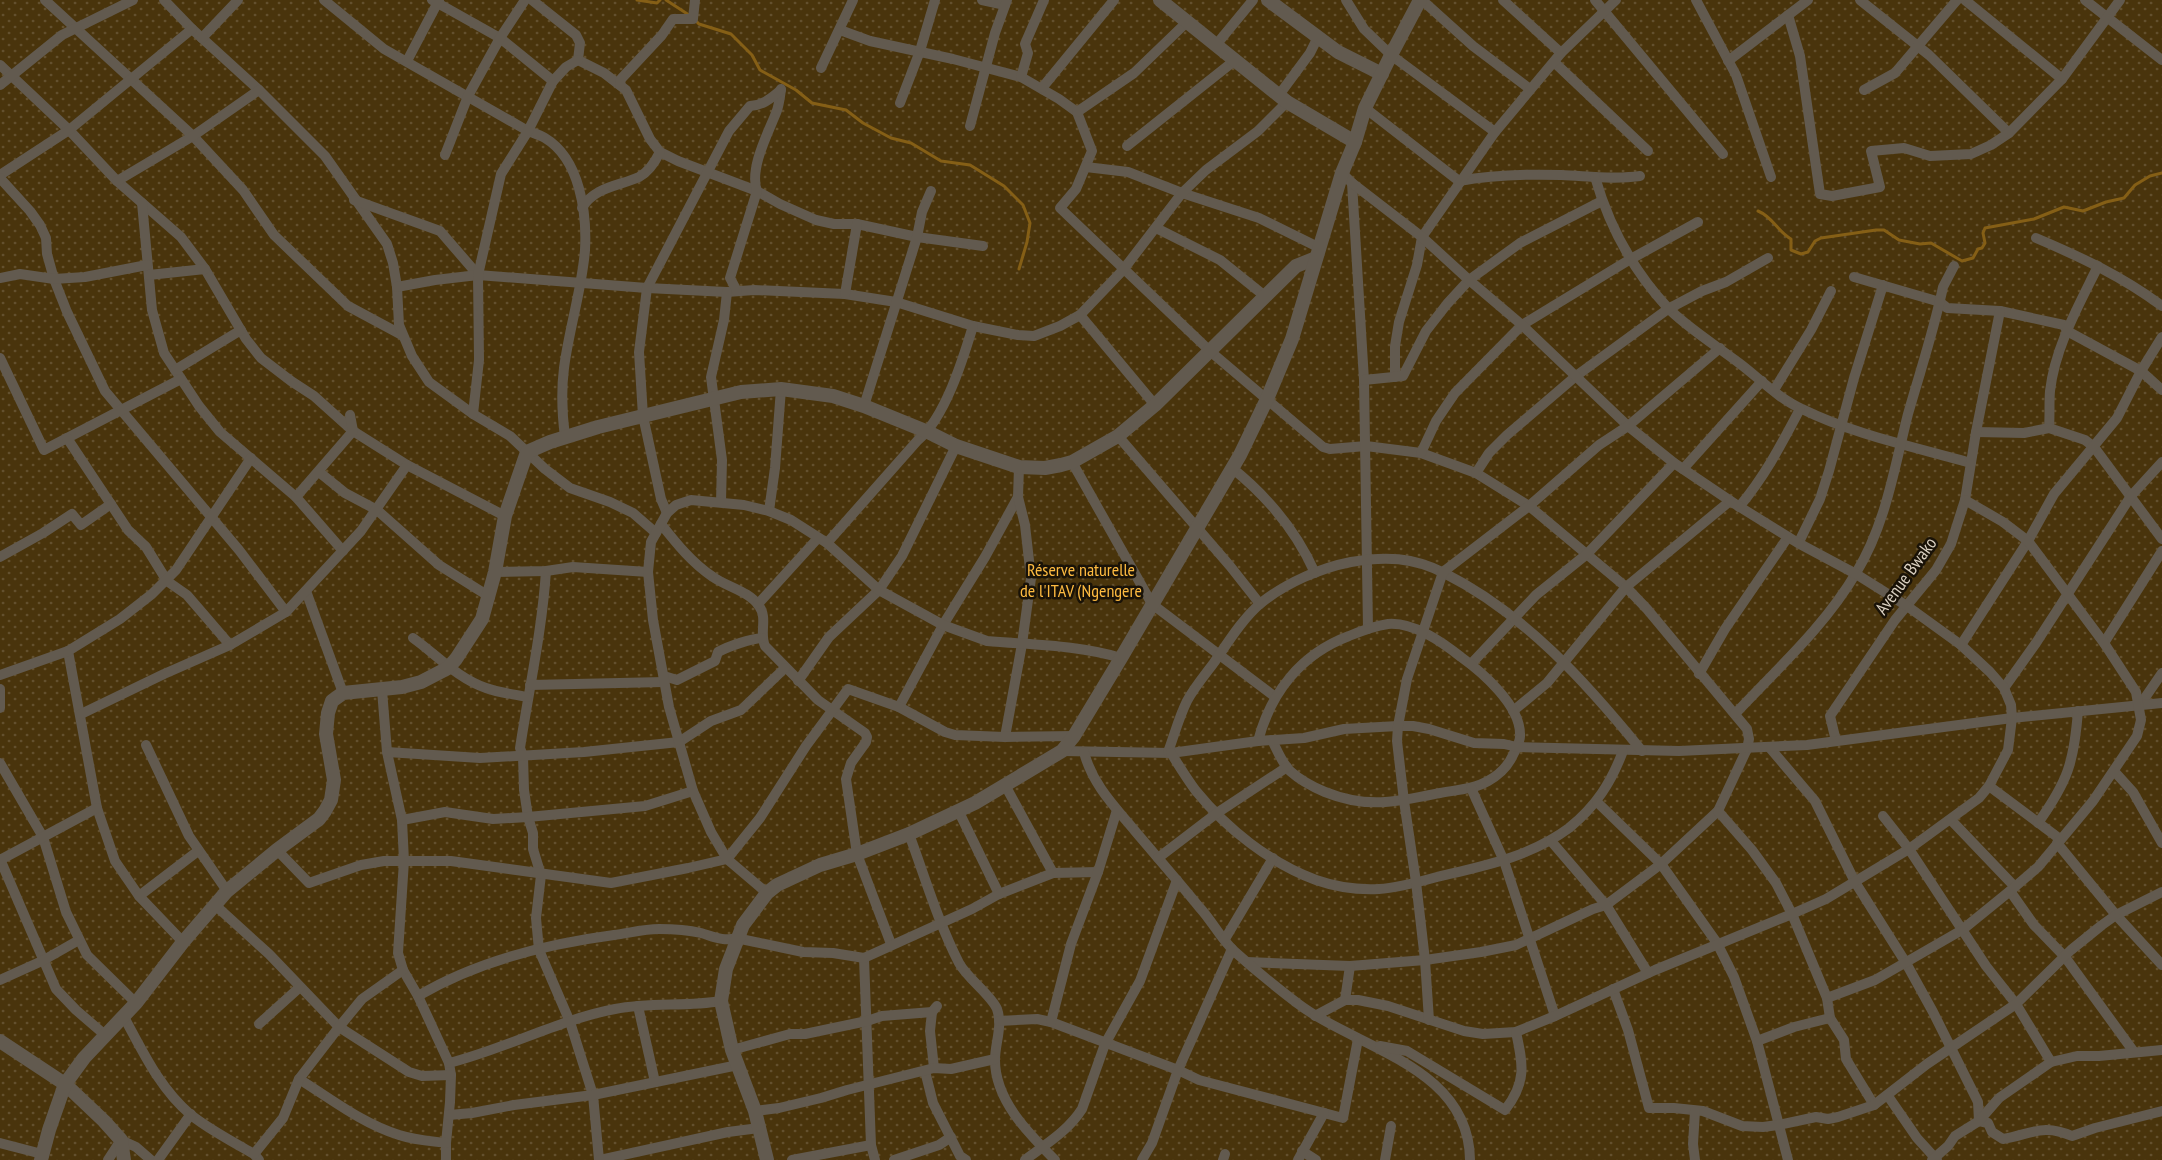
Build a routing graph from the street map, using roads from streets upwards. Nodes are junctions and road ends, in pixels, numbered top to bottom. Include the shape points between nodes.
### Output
1 (45, 0) edge
2 (133, 0) edge
3 (164, 0) edge
4 (238, 0) edge
5 (324, 0) edge
6 (525, 0) edge
7 (532, 0) edge
8 (695, 0) edge
9 (853, 0) edge
10 (935, 0) edge
11 (982, 0) edge
12 (1044, 0) edge
13 (1114, 0) edge
14 (1160, 0) edge
15 (1252, 0) edge
16 (1268, 0) edge
17 (1346, 0) edge
18 (1421, 0) edge
19 (1503, 0) edge
20 (1595, 0) edge
21 (1616, 0) edge
22 (1696, 0) edge
23 (1808, 0) edge
24 (1860, 0) edge
25 (1957, 0) edge
26 (1965, 0) edge
27 (2085, 0) edge
28 (2120, 0) edge
29 (436, 1) edge
30 (1006, 3) edge
31 (1604, 11) junction
32 (1788, 15) junction
33 (2106, 17) junction
34 (1188, 21) junction
35 (192, 29) junction
36 (840, 30) junction
37 (1318, 36) junction
38 (202, 38) junction
39 (500, 38) junction
40 (1216, 45) junction
41 (1918, 46) junction
42 (920, 51) junction
43 (1391, 55) junction
44 (1558, 58) junction
45 (578, 60) junction
46 (2162, 60) edge
47 (407, 61) junction
48 (1234, 61) junction
49 (1728, 61) junction
50 (0, 66) edge
51 (821, 68) dead end
52 (986, 68) junction
53 (1382, 74) junction
54 (1021, 77) junction
55 (131, 79) junction
56 (2062, 79) junction
57 (553, 81) junction
58 (0, 85) edge
59 (620, 85) junction
60 (1042, 88) junction
61 (1530, 89) junction
62 (259, 90) junction
63 (1864, 90) dead end
64 (468, 96) junction
65 (1283, 98) junction
66 (900, 103) dead end
67 (1365, 108) junction
68 (1077, 112) junction
69 (970, 126) dead end
70 (69, 130) junction
71 (528, 131) junction
72 (1495, 132) junction
73 (2009, 133) junction
74 (193, 136) junction
75 (1355, 142) junction
76 (1126, 146) dead end
77 (1648, 151) dead end
78 (660, 152) junction
79 (1723, 154) dead end
80 (445, 155) dead end
81 (1086, 167) junction
82 (1342, 172) junction
83 (707, 173) junction
84 (0, 176) edge
85 (1640, 176) dead end
86 (1595, 177) junction
87 (1771, 177) dead end
88 (117, 181) junction
89 (1459, 181) junction
90 (1352, 183) junction
91 (757, 190) junction
92 (931, 190) dead end
93 (1182, 193) junction
94 (354, 200) junction
95 (1602, 201) junction
96 (142, 203) junction
97 (582, 208) junction
98 (1698, 222) dead end
99 (857, 224) junction
100 (1156, 228) junction
101 (917, 237) junction
102 (1422, 237) junction
103 (2036, 238) dead end
104 (983, 246) dead end
105 (1318, 253) junction
106 (1768, 258) dead end
107 (1629, 260) junction
108 (1954, 266) dead end
109 (2098, 266) junction
110 (205, 269) junction
111 (148, 270) junction
112 (1123, 270) junction
113 (478, 275) junction
114 (1854, 277) dead end
115 (0, 278) edge
116 (54, 279) junction
117 (1469, 280) junction
118 (579, 284) junction
119 (1883, 285) junction
120 (397, 287) junction
121 (647, 288) junction
122 (1831, 291) dead end
123 (732, 292) junction
124 (845, 294) junction
125 (1266, 297) junction
126 (896, 302) junction
127 (1940, 302) junction
128 (2162, 306) edge
129 (1668, 309) junction
130 (2000, 310) junction
131 (1080, 315) junction
132 (1522, 325) junction
133 (973, 326) junction
134 (241, 330) junction
135 (2067, 331) junction
136 (402, 335) junction
137 (2162, 337) edge
138 (1720, 348) junction
139 (1210, 352) junction
140 (0, 358) edge
141 (2140, 371) junction
142 (178, 375) junction
143 (1576, 376) junction
144 (1395, 377) junction
145 (1364, 380) junction
146 (1762, 381) junction
147 (781, 389) junction
148 (1774, 390) junction
149 (2162, 390) edge
150 (713, 399) junction
151 (1267, 399) junction
152 (1155, 405) junction
153 (864, 406) junction
154 (122, 409) junction
155 (1800, 409) junction
156 (473, 414) junction
157 (350, 415) dead end
158 (643, 416) junction
159 (1628, 426) junction
160 (1842, 426) junction
161 (2049, 428) junction
162 (353, 431) junction
163 (928, 432) junction
164 (1976, 432) junction
165 (1119, 436) junction
166 (565, 437) junction
167 (67, 438) junction
168 (1901, 443) junction
169 (956, 446) junction
170 (1366, 446) junction
171 (2094, 447) junction
172 (527, 452) junction
173 (1420, 453) junction
174 (251, 458) junction
175 (1072, 462) junction
176 (2162, 462) edge
177 (1971, 463) junction
178 (407, 465) junction
179 (1678, 466) junction
180 (1019, 467) junction
181 (1232, 468) junction
182 (319, 472) junction
183 (1476, 473) junction
184 (2130, 496) junction
185 (296, 497) junction
186 (1018, 497) junction
187 (1965, 500) junction
188 (721, 502) junction
189 (111, 504) junction
190 (1734, 504) junction
191 (1529, 506) junction
192 (377, 510) junction
193 (769, 511) junction
194 (667, 513) junction
195 (505, 516) junction
196 (210, 518) junction
197 (1197, 528) junction
198 (658, 529) junction
199 (1788, 537) junction
200 (2162, 539) edge
201 (823, 541) junction
202 (2028, 541) junction
203 (1799, 542) junction
204 (343, 551) junction
205 (2162, 551) edge
206 (1587, 554) junction
207 (0, 557) edge
208 (1368, 559) junction
209 (546, 571) junction
210 (495, 572) junction
211 (648, 572) junction
212 (1443, 572) junction
213 (1315, 573) junction
214 (1856, 574) junction
215 (166, 581) junction
216 (1626, 587) junction
217 (879, 590) junction
218 (306, 591) junction
219 (2067, 594) junction
220 (490, 597) junction
221 (758, 604) junction
222 (1152, 604) junction
223 (1260, 604) junction
224 (1908, 606) junction
225 (286, 612) junction
226 (1515, 620) junction
227 (943, 625) junction
228 (1368, 629) junction
229 (1424, 633) junction
230 (413, 638) dead end
231 (762, 638) junction
232 (2104, 643) junction
233 (1022, 644) junction
234 (230, 645) junction
235 (1961, 645) junction
236 (68, 651) junction
237 (1220, 654) junction
238 (1121, 658) junction
239 (1564, 662) junction
240 (1472, 664) junction
241 (448, 668) junction
242 (786, 668) junction
243 (2162, 673) edge
244 (1699, 674) junction
245 (0, 675) edge
246 (664, 679) junction
247 (798, 681) junction
248 (530, 685) junction
249 (2004, 688) junction
250 (0, 689) edge
251 (382, 690) junction
252 (343, 693) junction
253 (1274, 696) junction
254 (527, 697) junction
255 (2162, 703) edge
256 (2140, 705) junction
257 (899, 707) junction
258 (0, 708) edge
259 (831, 710) junction
260 (1513, 711) junction
261 (2078, 711) junction
262 (81, 714) junction
263 (1734, 714) junction
264 (2012, 718) junction
265 (1398, 726) junction
266 (1074, 736) junction
267 (1005, 737) junction
268 (1272, 740) junction
269 (1258, 741) junction
270 (1836, 741) junction
271 (679, 742) junction
272 (146, 745) dead end
273 (1517, 747) junction
274 (1770, 748) junction
275 (1746, 749) junction
276 (1062, 751) junction
277 (1623, 751) junction
278 (1642, 751) junction
279 (387, 752) junction
280 (1084, 752) junction
281 (1169, 753) junction
282 (523, 756) junction
283 (0, 763) edge
284 (1287, 767) junction
285 (2114, 771) junction
286 (1005, 785) junction
287 (1989, 786) junction
288 (1471, 788) junction
289 (693, 792) junction
290 (1404, 801) junction
291 (1597, 802) junction
292 (97, 808) junction
293 (958, 810) junction
294 (1117, 810) junction
295 (1718, 811) junction
296 (1217, 813) junction
297 (1883, 816) dead end
298 (528, 818) junction
299 (402, 820) junction
300 (1951, 820) junction
301 (2038, 823) junction
302 (909, 834) junction
303 (43, 837) junction
304 (1551, 841) junction
305 (2058, 841) junction
306 (2162, 843) edge
307 (1909, 849) junction
308 (277, 850) junction
309 (198, 851) junction
310 (857, 854) junction
311 (1158, 858) junction
312 (1273, 858) junction
313 (0, 859) edge
314 (727, 859) junction
315 (404, 861) junction
316 (1504, 861) junction
317 (1661, 864) junction
318 (1098, 872) junction
319 (1053, 873) junction
320 (541, 875) junction
321 (1177, 880) junction
322 (1416, 882) junction
323 (1855, 882) junction
324 (2013, 889) junction
325 (227, 891) junction
326 (2162, 892) edge
327 (767, 893) junction
328 (999, 894) junction
329 (139, 896) junction
330 (215, 905) junction
331 (1606, 905) junction
332 (1792, 914) junction
333 (2116, 915) junction
334 (941, 923) junction
335 (1962, 930) junction
336 (736, 938) junction
337 (1530, 938) junction
338 (1225, 939) junction
339 (78, 940) junction
340 (183, 942) junction
341 (891, 944) junction
342 (1717, 944) junction
343 (1232, 949) junction
344 (539, 950) junction
345 (2065, 957) junction
346 (864, 958) junction
347 (1425, 960) junction
348 (42, 961) junction
349 (1247, 962) junction
350 (1906, 963) junction
351 (2162, 965) edge
352 (1350, 966) junction
353 (403, 970) junction
354 (1648, 973) junction
355 (0, 980) edge
356 (300, 987) junction
357 (1613, 989) junction
358 (418, 996) junction
359 (1827, 998) junction
360 (1345, 1000) junction
361 (721, 1001) junction
362 (136, 1003) junction
363 (2016, 1004) junction
364 (638, 1005) junction
365 (1316, 1016) junction
366 (1555, 1016) junction
367 (124, 1017) junction
368 (1830, 1018) junction
369 (1429, 1020) junction
370 (867, 1021) junction
371 (570, 1022) junction
372 (999, 1022) junction
373 (1051, 1022) junction
374 (259, 1024) dead end
375 (339, 1027) junction
376 (1516, 1032) junction
377 (105, 1035) junction
378 (1358, 1039) junction
379 (0, 1041) edge
380 (1757, 1041) junction
381 (1105, 1044) junction
382 (1374, 1045) junction
383 (1951, 1048) junction
384 (732, 1050) junction
385 (2162, 1050) edge
386 (2134, 1053) junction
387 (995, 1059) junction
388 (2051, 1062) junction
389 (449, 1063) junction
390 (738, 1065) junction
391 (929, 1070) junction
392 (1178, 1070) junction
393 (451, 1076) junction
394 (300, 1079) junction
395 (655, 1082) junction
396 (65, 1084) junction
397 (869, 1084) junction
398 (593, 1095) junction
399 (1888, 1096) junction
400 (1874, 1105) junction
401 (755, 1111) junction
402 (1695, 1111) junction
403 (2162, 1111) edge
404 (1324, 1113) junction
405 (191, 1114) junction
406 (449, 1114) junction
407 (1979, 1121) junction
408 (1778, 1125) junction
409 (1391, 1126) dead end
410 (759, 1128) junction
411 (951, 1137) junction
412 (121, 1140) junction
413 (0, 1143) edge
414 (446, 1143) junction
415 (871, 1145) junction
416 (1042, 1147) junction
417 (1300, 1156) edge
418 (42, 1157) edge
419 (257, 1157) edge
420 (1935, 1159) edge
421 (108, 1160) edge
422 (124, 1160) edge
423 (151, 1160) edge
424 (158, 1160) edge
425 (446, 1160) edge
426 (600, 1160) edge
427 (767, 1160) edge
428 (792, 1160) edge
429 (874, 1160) edge
430 (894, 1160) edge
431 (966, 1160) edge
432 (1025, 1160) edge
433 (1054, 1160) edge
434 (1142, 1160) edge
435 (1316, 1160) edge
436 (1385, 1160) edge
437 (1470, 1160) edge
438 (1695, 1160) edge
439 (1788, 1160) edge

1 - 55 street
2 - 58 street via 62,35
3 - 35 street
4 - 38 street
5 - 47 street via 384,49
6 - 39 street
7 - 45 street via 576,35 580,43
8 - 59 street via 693,19 673,19
9 - 36 street
10 - 42 street
11 - 30 street
12 - 54 street via 1025,44 1028,53
13 - 60 street
14 - 34 street
15 - 40 street
16 - 37 street
17 - 43 street via 1364,29
18 - 43 street
18 - 61 street
19 - 44 street
20 - 31 street
21 - 31 street
22 - 49 street
23 - 32 street
24 - 41 street
25 - 41 street
26 - 56 street
27 - 33 street
28 - 33 street
29 - 39 street
29 - 47 street
30 - 52 street
31 - 44 street
31 - 79 street
32 - 49 street
32 - 73 street via 1800,56 1820,194 1832,196 1880,187 1871,152 1904,148 1930,156 1971,154
33 - 46 street
33 - 56 street
34 - 40 street
34 - 68 street via 1134,73
35 - 38 street
35 - 55 street
36 - 42 street via 870,41
36 - 51 street
37 - 53 street via 1338,52
37 - 65 street
38 - 62 street
39 - 57 street
39 - 64 street
40 - 48 street
41 - 63 street via 1895,74
41 - 73 street
42 - 52 street
42 - 66 street
43 - 53 street
43 - 72 street
44 - 61 street
44 - 77 street
45 - 57 street
45 - 59 street
47 - 64 street
48 - 65 street
48 - 76 street
49 - 87 street
50 - 70 street
52 - 54 street
52 - 69 street
53 - 67 street
54 - 60 street
55 - 70 street
55 - 74 street
56 - 73 street
57 - 71 street
59 - 78 street
60 - 68 street
61 - 72 street
62 - 74 street
62 - 94 street via 325,156
64 - 71 street
64 - 80 street
65 - 75 street
65 - 93 street via 1258,131
67 - 75 street
67 - 89 street
68 - 81 street via 1092,151
70 - 84 street
70 - 88 street
71 - 97 street via 545,138 566,157
71 - 113 street via 501,174
72 - 89 street
74 - 88 street
74 - 136 street via 243,190 274,235 348,306
75 - 82 street
78 - 83 street
78 - 97 street via 640,176 594,195
81 - 93 street via 1128,172
81 - 112 street via 1076,189 1060,208
82 - 90 street
82 - 105 street
83 - 91 street
83 - 91 street via 739,117 750,106 767,102 782,88 758,163
83 - 121 street
84 - 116 street via 40,225
85 - 86 street
86 - 89 street via 1482,177
86 - 95 street
88 - 96 street
89 - 102 street
90 - 102 street
90 - 145 street
91 - 99 street via 816,220
91 - 123 street via 730,278
92 - 101 street
93 - 100 street
93 - 105 street via 1259,218
94 - 113 street via 440,231
94 - 120 street via 387,244
95 - 107 street
95 - 117 street via 1520,243
96 - 110 street via 181,237
96 - 111 street
97 - 118 street via 585,250
98 - 107 street
99 - 101 street
99 - 124 street
100 - 112 street
100 - 125 street via 1220,260
101 - 104 street
101 - 126 street
102 - 117 street
102 - 144 street via 1399,322
103 - 109 street
105 - 125 street via 1296,266
105 - 151 street via 1292,339
106 - 129 street
107 - 129 street
107 - 132 street
108 - 127 street
109 - 128 street
109 - 135 street
110 - 111 street
110 - 134 street
111 - 116 street
111 - 142 street via 158,332
112 - 131 street
112 - 139 street
113 - 118 street
113 - 120 street
113 - 156 street via 479,360
114 - 119 street
115 - 116 street via 20,274
116 - 154 street via 92,366 109,397
117 - 132 street
117 - 144 street via 1425,331 1403,376
118 - 121 street
118 - 166 street via 564,369
119 - 127 street
119 - 160 street
120 - 136 street
121 - 123 street
121 - 158 street via 639,352
122 - 148 street
123 - 124 street
123 - 150 street via 711,376
124 - 126 street
125 - 139 street
126 - 133 street
126 - 153 street
127 - 130 street via 1947,308
127 - 168 street
129 - 138 street
129 - 143 street
130 - 135 street via 2064,325
130 - 164 street, Avenue Bwako
131 - 133 street via 1034,336
131 - 152 street
132 - 143 street
132 - 173 street via 1455,393
133 - 163 street via 940,412
134 - 142 street
134 - 162 street via 261,358 314,396
135 - 141 street
135 - 161 street via 2053,375
136 - 156 street via 429,382
137 - 141 street
138 - 146 street
138 - 159 street
139 - 151 street
139 - 152 street
140 - 167 street via 44,450
141 - 149 street
141 - 171 street via 2117,418
142 - 154 street
142 - 174 street via 220,432
143 - 159 street
143 - 183 street via 1507,435
144 - 145 street
145 - 170 street
146 - 148 street
146 - 179 street
147 - 150 street
147 - 153 street via 821,394
147 - 193 street
148 - 155 street
150 - 158 street
150 - 188 street via 722,460
151 - 170 street via 1323,447
151 - 181 street
152 - 165 street
153 - 163 street
154 - 167 street
154 - 196 street
155 - 160 street
155 - 190 street via 1773,461
156 - 172 street via 510,436
157 - 162 street
158 - 166 street
158 - 194 street
159 - 179 street
159 - 191 street via 1599,445
160 - 168 street
160 - 203 street via 1820,499
161 - 164 street via 2024,433
161 - 171 street
162 - 178 street
162 - 182 street
163 - 169 street
163 - 201 street
164 - 177 street, Avenue Bwako
165 - 175 street
165 - 197 street
166 - 172 street
167 - 189 street
168 - 177 street
168 - 214 street via 1888,501
169 - 180 street
169 - 217 street via 902,556
170 - 173 street
170 - 208 street
171 - 184 street
171 - 202 street via 2054,494
172 - 195 street
172 - 198 street via 570,488 610,502
173 - 183 street
174 - 185 street
174 - 196 street
175 - 180 street via 1045,468
175 - 222 street
176 - 184 street
177 - 187 street, Avenue Bwako
178 - 192 street
178 - 195 street
179 - 190 street
179 - 206 street
180 - 186 street
181 - 197 street
181 - 213 street via 1289,524
182 - 185 street
182 - 192 street via 345,493
183 - 191 street
184 - 200 street
184 - 219 street
185 - 204 street
186 - 227 street
186 - 233 street via 1031,578
187 - 202 street
187 - 224 street, Avenue Bwako via 1951,544
188 - 193 street
188 - 194 street via 691,500
189 - 207 street via 81,525 72,513
189 - 215 street via 128,530 146,547
190 - 199 street
190 - 216 street
191 - 206 street
191 - 212 street
192 - 204 street
192 - 220 street via 440,565
193 - 201 street
194 - 198 street
195 - 210 street
196 - 215 street
196 - 225 street
197 - 222 street
197 - 223 street
198 - 211 street via 651,542
198 - 221 street via 712,577
199 - 203 street
199 - 244 street
201 - 217 street
201 - 221 street
202 - 219 street
202 - 235 street
203 - 214 street
204 - 218 street
205 - 232 street
206 - 216 street
206 - 226 street via 1536,595
208 - 212 street via 1400,558
208 - 213 street
208 - 228 street
209 - 210 street
209 - 211 street via 573,567
209 - 248 street via 543,615
210 - 220 street
211 - 246 street
212 - 226 street via 1490,599
212 - 229 street
213 - 223 street
214 - 224 street
214 - 263 street via 1816,628
215 - 234 street via 187,595
215 - 236 street via 120,619
216 - 239 street
216 - 244 street
217 - 227 street
217 - 247 street via 829,637
218 - 225 street
218 - 252 street
219 - 232 street
219 - 249 street
220 - 241 street via 482,619
221 - 231 street via 763,615
222 - 237 street
222 - 238 street
223 - 237 street
224 - 235 street
224 - 270 street, Avenue Bwako via 1830,716
225 - 234 street
226 - 239 street
226 - 240 street
227 - 233 street via 987,641
227 - 257 street
228 - 229 street via 1388,624
228 - 253 street via 1337,640 1314,655
229 - 240 street
229 - 265 street via 1407,680
230 - 241 street
231 - 242 street
231 - 246 street via 724,649 718,652 715,662 676,680
232 - 256 street via 2136,692
233 - 238 street via 1063,646
233 - 267 street
234 - 262 street
235 - 249 street
236 - 245 street
236 - 262 street
237 - 253 street
237 - 281 street via 1187,701
238 - 266 street
239 - 260 street via 1547,683
239 - 278 street
240 - 260 street
241 - 251 street via 421,682
241 - 254 street via 486,688
242 - 247 street
242 - 271 street via 741,710 711,721
243 - 256 street
244 - 263 street
246 - 248 street
246 - 271 street
247 - 259 street
248 - 254 street
249 - 264 street
250 - 258 street
251 - 252 street
251 - 279 street
252 - 308 street via 332,701 327,720 334,780 332,800 319,819
253 - 269 street
254 - 282 street via 520,748
255 - 256 street
256 - 261 street
256 - 285 street via 2137,736
257 - 259 street via 848,689
257 - 267 street via 955,735
259 - 310 street via 867,737 847,775
259 - 314 street via 760,818
260 - 273 street via 1521,732
261 - 264 street
261 - 301 street via 2070,767
262 - 292 street
263 - 275 street via 1747,729
264 - 270 street
264 - 287 street via 2008,750
265 - 268 street
265 - 273 street via 1421,728 1474,743
265 - 290 street
266 - 267 street
266 - 276 street
268 - 269 street
268 - 284 street
269 - 281 street
270 - 274 street
271 - 282 street
271 - 289 street
272 - 309 street
273 - 277 street
273 - 288 street via 1501,772
274 - 275 street
274 - 323 street via 1815,801
275 - 278 street
275 - 295 street
276 - 280 street
276 - 286 street
277 - 278 street
277 - 291 street
279 - 282 street via 480,758
279 - 299 street
280 - 281 street
280 - 294 street via 1096,781
281 - 296 street
282 - 298 street
283 - 303 street
284 - 290 street via 1314,788 1344,800 1378,804
284 - 296 street
285 - 305 street
285 - 306 street via 2133,792
286 - 293 street
286 - 319 street
287 - 300 street
287 - 301 street
288 - 290 street
288 - 316 street
289 - 298 street via 645,806
289 - 314 street
290 - 322 street
291 - 304 street
291 - 317 street
292 - 303 street
292 - 329 street via 116,861
293 - 302 street
293 - 328 street
294 - 311 street
294 - 318 street
295 - 317 street
295 - 332 street via 1776,883
296 - 311 street
296 - 312 street
297 - 307 street
298 - 299 street via 493,819 445,812
298 - 320 street
299 - 315 street
300 - 307 street
300 - 324 street
301 - 305 street
302 - 310 street
302 - 334 street
303 - 313 street
303 - 339 street
304 - 316 street
304 - 331 street
305 - 324 street via 2038,867
305 - 333 street
307 - 323 street
307 - 335 street
308 - 315 street via 309,883 361,865
308 - 325 street
309 - 325 street
309 - 329 street
310 - 327 street via 820,865
310 - 341 street
311 - 321 street
312 - 322 street via 1318,881 1352,888 1381,889
312 - 338 street
313 - 348 street
314 - 320 street via 611,883
314 - 327 street
315 - 320 street via 451,861
315 - 353 street via 398,953
316 - 322 street
316 - 337 street
317 - 331 street
317 - 342 street
318 - 319 street
318 - 373 street via 1071,944
319 - 328 street
320 - 344 street via 536,918
321 - 338 street
321 - 381 street via 1140,981
322 - 347 street
323 - 332 street
323 - 350 street
324 - 335 street
324 - 345 street via 2034,925
325 - 330 street
326 - 333 street
327 - 336 street
328 - 334 street
329 - 340 street
330 - 340 street
330 - 356 street
331 - 337 street
331 - 354 street
332 - 342 street
332 - 359 street
333 - 345 street
333 - 351 street
334 - 341 street
334 - 372 street via 960,965 996,1008
335 - 350 street
335 - 363 street
336 - 344 street via 729,941 701,933 660,929
336 - 346 street via 802,952
336 - 361 street
337 - 347 street via 1516,945
337 - 366 street
338 - 343 street
339 - 348 street
339 - 362 street via 87,955
340 - 362 street
341 - 346 street
342 - 354 street
342 - 380 street via 1734,977
343 - 349 street
343 - 392 street
344 - 358 street via 486,963
344 - 371 street
345 - 363 street
345 - 386 street
346 - 370 street
347 - 352 street
347 - 369 street
348 - 355 street
348 - 377 street via 56,989
349 - 352 street
349 - 365 street
350 - 359 street
350 - 383 street
352 - 360 street
353 - 358 street
353 - 375 street via 362,999
354 - 357 street
356 - 374 street
356 - 375 street
357 - 366 street
357 - 402 street via 1649,1108
358 - 389 street
359 - 368 street
360 - 365 street
360 - 369 street via 1388,1006
361 - 364 street
361 - 384 street
362 - 367 street
363 - 383 street
363 - 388 street
364 - 371 street
364 - 395 street
365 - 378 street
366 - 376 street
367 - 377 street
367 - 405 street via 160,1081
368 - 380 street
368 - 400 street via 1844,1040 1846,1059
369 - 376 street via 1464,1032
370 - 384 street via 790,1034
370 - 391 street via 934,1009
370 - 397 street
371 - 389 street
371 - 398 street
372 - 373 street
372 - 387 street
373 - 381 street
375 - 393 street via 409,1072
375 - 394 street
376 - 382 street via 1522,1065 1520,1085 1505,1110 1407,1051
377 - 396 street
378 - 382 street
378 - 404 street via 1343,1118
379 - 396 street
380 - 408 street
381 - 392 street
381 - 416 street via 1082,1109
382 - 437 street via 1427,1077 1452,1102 1466,1132
383 - 399 street
383 - 407 street via 1978,1102
384 - 390 street
385 - 386 street
386 - 388 street via 2077,1056
387 - 391 street
387 - 416 street via 1000,1089 1018,1120
388 - 407 street via 1999,1098
389 - 393 street
390 - 395 street
390 - 401 street
391 - 397 street
391 - 411 street via 933,1103
392 - 404 street via 1199,1080
392 - 434 street
393 - 406 street
394 - 414 street via 390,1132
394 - 419 street via 282,1118
395 - 398 street
396 - 412 street
396 - 418 street
397 - 401 street
397 - 415 street
398 - 406 street
398 - 426 street
399 - 400 street
399 - 420 street
400 - 408 street via 1838,1117
401 - 410 street
402 - 408 street via 1742,1126
402 - 438 street
403 - 407 street via 2072,1136 2057,1130 2041,1130 2003,1139 1992,1132 1988,1123
404 - 417 street
405 - 419 street
405 - 424 street
406 - 414 street
407 - 420 street via 1955,1137
408 - 439 street
409 - 436 street
410 - 426 street
410 - 427 street
411 - 430 street
411 - 431 street
412 - 421 street
412 - 422 street
412 - 423 street
413 - 418 street
414 - 425 street
415 - 428 street
415 - 429 street
416 - 432 street
416 - 433 street
417 - 435 street

